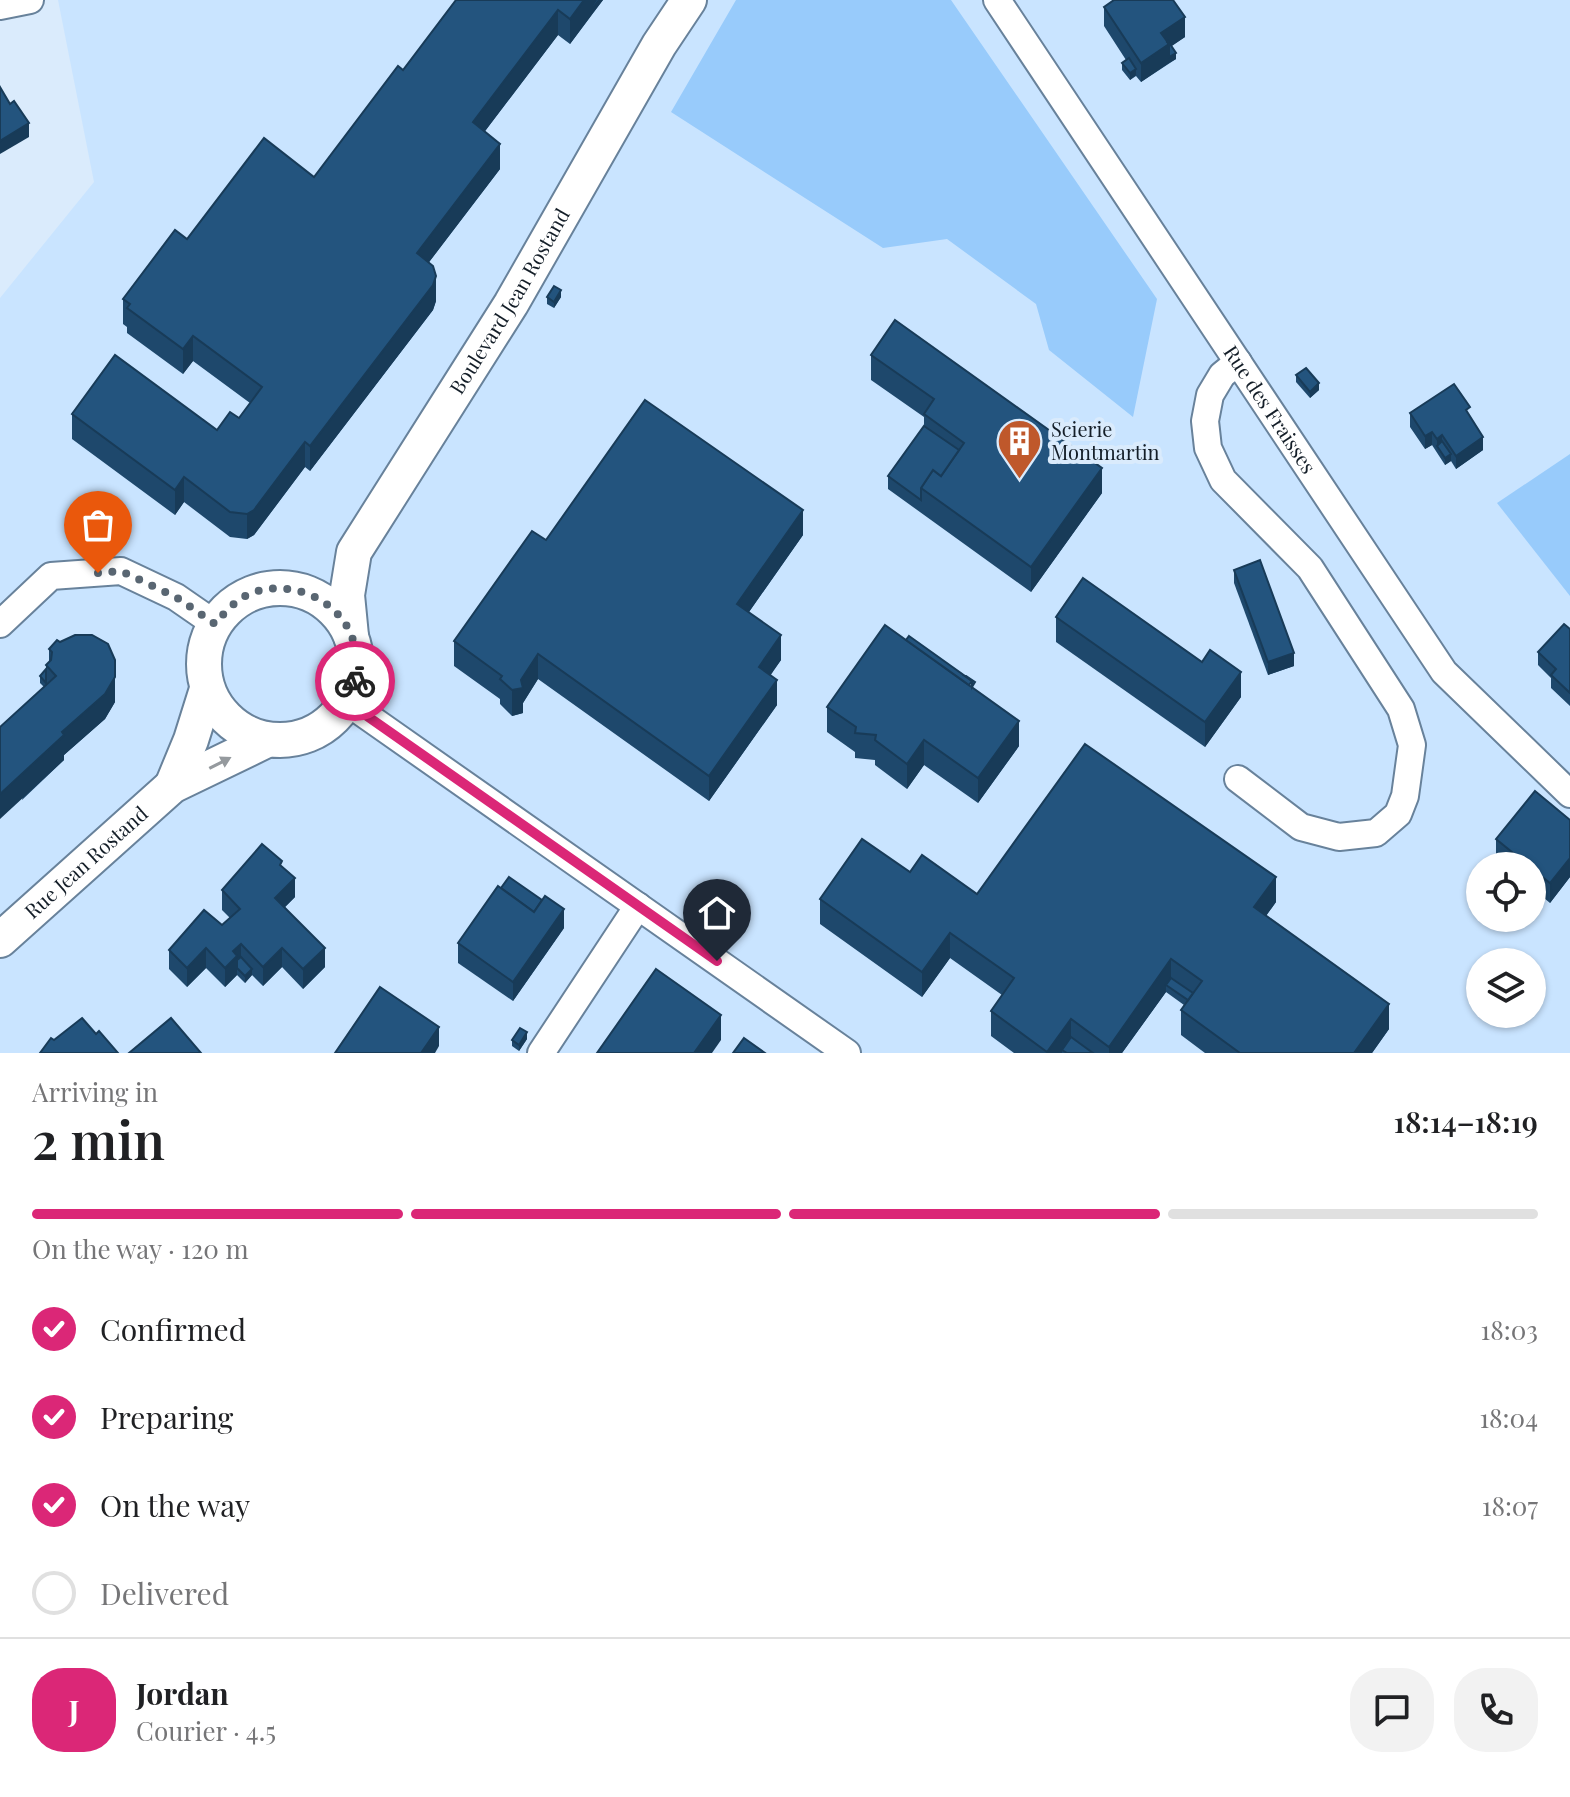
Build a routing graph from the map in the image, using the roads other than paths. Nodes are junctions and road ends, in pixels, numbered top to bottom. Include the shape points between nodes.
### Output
1 (30, 0) edge
2 (675, 0) edge
3 (689, 0) edge
4 (997, 0) edge
5 (0, 6) edge
6 (659, 45) junction
7 (1238, 362) junction
8 (354, 552) junction
9 (292, 589) junction
10 (0, 624) edge
11 (215, 624) junction
12 (351, 636) junction
13 (207, 689) junction
14 (347, 702) junction
15 (267, 740) junction
16 (1238, 779) dead end
17 (172, 786) junction
18 (1570, 794) edge
19 (638, 906) junction
20 (0, 940) edge
21 (541, 1053) edge
22 (847, 1053) edge

1 - 5 street
2 - 6 main road, Boulevard Jean Rostand
3 - 6 main road, Boulevard Jean Rostand
4 - 7 street, Rue des Fraisses
6 - 8 main road, Boulevard Jean Rostand via 511,304
7 - 16 street via 1210,395 1205,421 1208,448 1223,480 1310,568 1401,709 1412,745 1398,814 1376,833 1339,837 1301,827
7 - 18 street, Rue des Fraisses via 1444,672
8 - 9 main road
8 - 12 main road via 347,595
9 - 11 main road via 248,595
9 - 12 main road via 328,605
10 - 11 street via 51,576 121,571 176,597
11 - 13 main road via 203,667
12 - 14 main road via 357,658
13 - 15 main road via 230,723
13 - 17 main road
14 - 15 main road via 313,733
14 - 19 street
17 -> 15 main road
17 - 20 main road, Rue Jean Rostand
19 - 21 street
19 - 22 street

